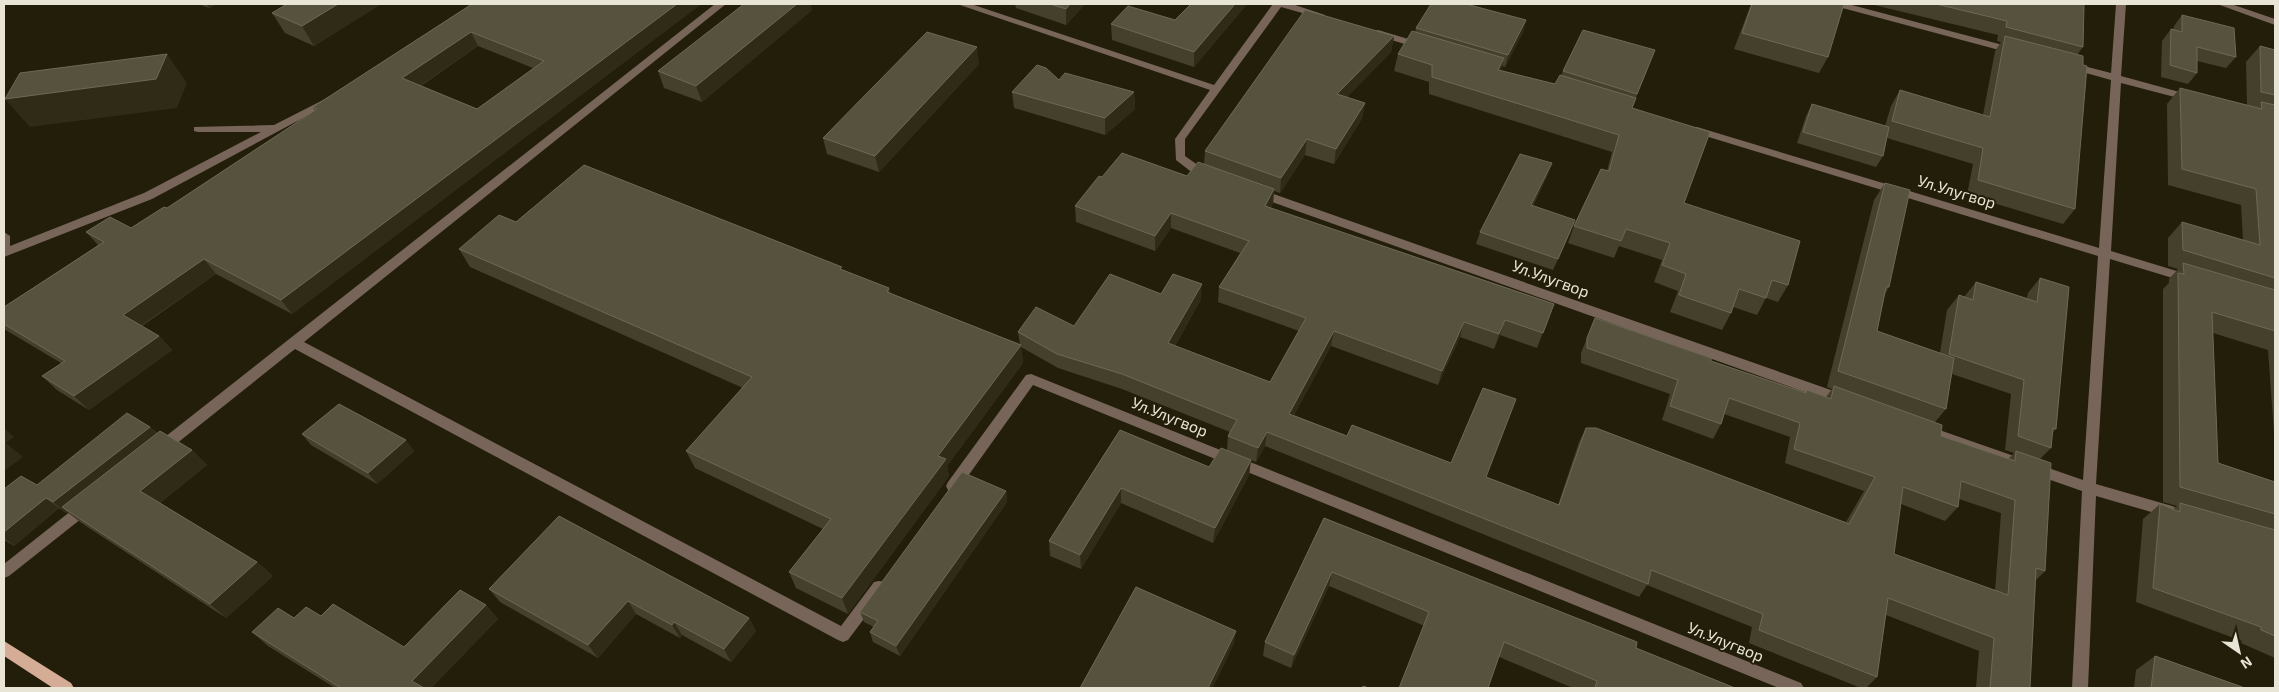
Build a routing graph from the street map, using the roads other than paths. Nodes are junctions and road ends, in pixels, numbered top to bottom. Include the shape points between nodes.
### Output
1 (721, 4) edge
2 (962, 4) edge
3 (996, 4) edge
4 (1278, 4) edge
5 (1282, 4) edge
6 (1838, 4) edge
7 (2121, 4) edge
8 (2222, 4) edge
9 (987, 12) junction
10 (1329, 18) edge
11 (2275, 22) edge
12 (1367, 30) edge
13 (1433, 50) edge
14 (2030, 55) edge
15 (2058, 62) edge
16 (2116, 78) junction
17 (1216, 89) junction
18 (336, 96) edge
19 (2200, 100) edge
20 (1679, 125) edge
21 (277, 128) junction
22 (198, 129) dead end
23 (1217, 178) edge
24 (1245, 188) edge
25 (4, 236) edge
26 (4, 253) edge
27 (2104, 254) junction
28 (2199, 282) edge
29 (293, 342) junction
30 (1855, 405) edge
31 (1911, 425) edge
32 (152, 454) edge
33 (2089, 488) junction
34 (98, 498) edge
35 (943, 499) edge
36 (2182, 515) edge
37 (4, 572) edge
38 (884, 579) edge
39 (4, 648) edge
40 (66, 688) edge
41 (1796, 688) edge
42 (2080, 688) edge

1 - 29 street
2 - 9 street
3 - 9 street
4 - 17 street
5 - 10 street
6 - 14 street
7 - 16 street
8 - 11 street
9 - 17 street
12 - 13 street
15 - 16 street
16 - 19 street
16 - 27 street
17 - 23 street via 1180,139 1180,157 1198,171
18 - 21 street
20 - 27 street, Ул.Улугвор
21 - 22 street
21 - 26 street via 148,196
24 - 30 street, Ул.Улугвор
25 - 26 street
27 - 28 street, Ул.Улугвор
27 - 33 street
29 - 32 street
29 - 38 street via 843,635
31 - 33 street
33 - 36 street
33 - 42 street
34 - 37 street
35 - 41 street, Ул.Улугвор via 1031,379
39 - 40 main road

